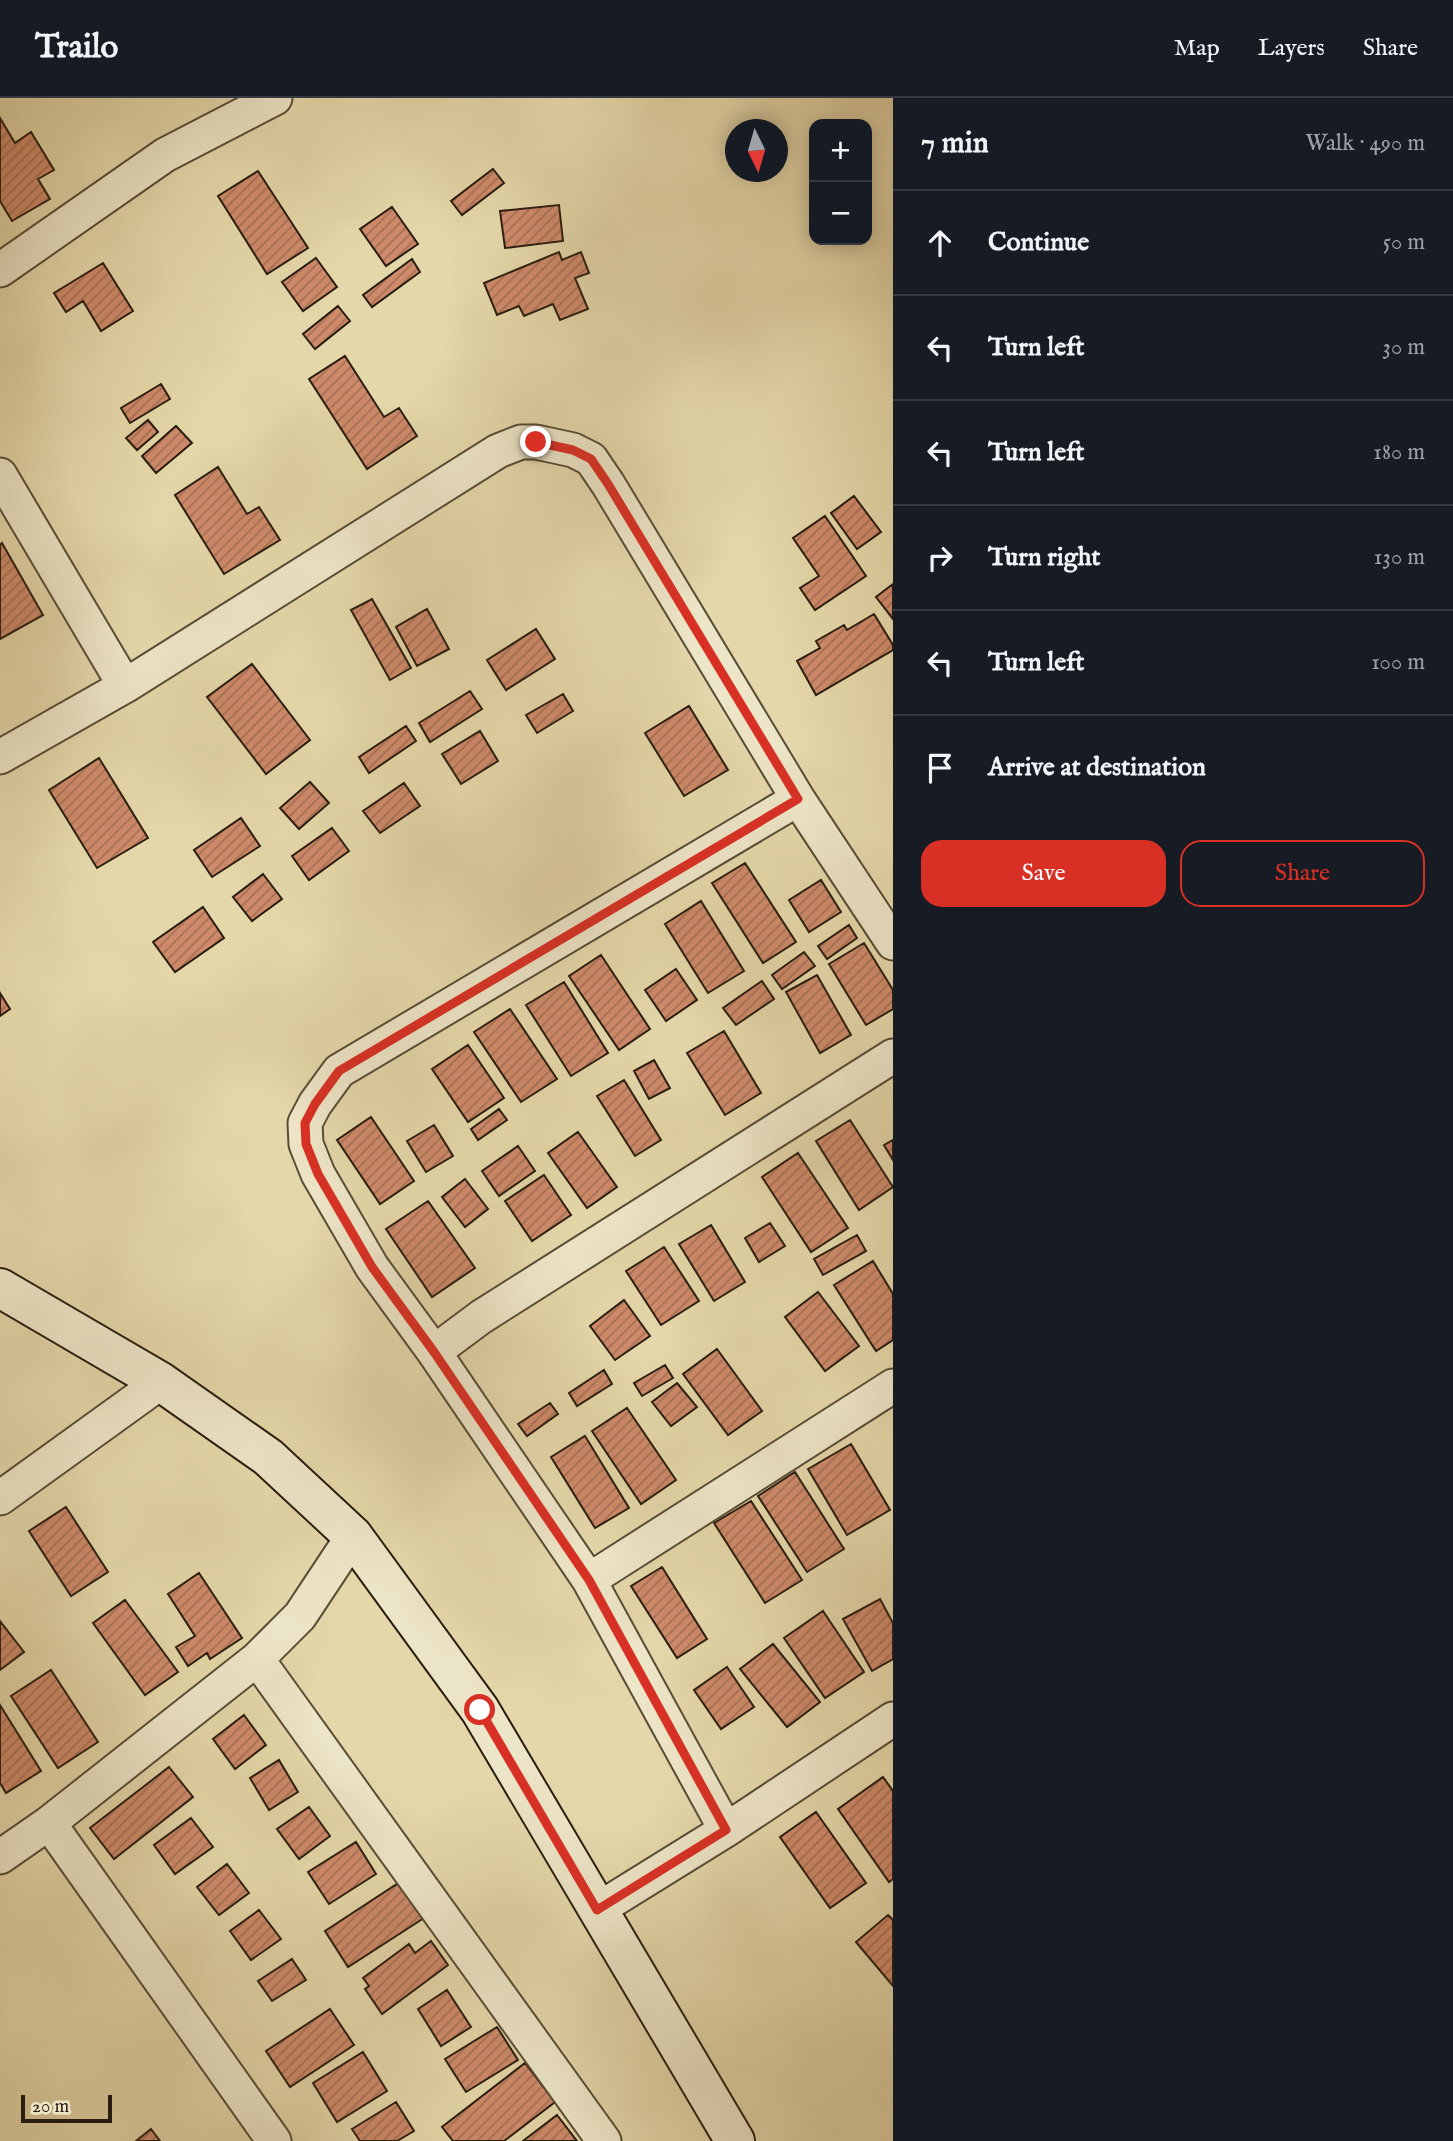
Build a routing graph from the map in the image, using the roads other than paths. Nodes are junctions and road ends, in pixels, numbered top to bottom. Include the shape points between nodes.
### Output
1 (275, 98) edge
2 (0, 270) edge
3 (0, 475) edge
4 (125, 686) junction
5 (0, 757) edge
6 (798, 799) junction
7 (893, 943) edge
8 (893, 1056) edge
9 (0, 1288) edge
10 (434, 1352) junction
11 (161, 1382) junction
12 (893, 1386) edge
13 (0, 1498) edge
14 (353, 1536) junction
15 (589, 1580) junction
16 (257, 1658) junction
17 (893, 1719) edge
18 (49, 1823) junction
19 (726, 1830) junction
20 (0, 1857) edge
21 (597, 1910) junction
22 (274, 2141) edge
23 (604, 2141) edge
24 (735, 2141) edge

1 - 2 street via 165,155
3 - 4 street
4 - 5 street
4 - 6 street via 498,451 536,442 591,459
6 - 7 street
6 - 10 street via 339,1071 315,1104 305,1123 306,1144 318,1174 372,1267
8 - 10 street via 481,1317
9 - 11 street
10 - 15 street
11 - 13 street
11 - 14 street via 268,1457
12 - 15 street
14 - 16 street via 300,1616
14 - 21 street via 480,1710
15 - 19 street
16 - 18 street
16 - 23 street
17 - 19 street
18 - 20 street
18 - 22 street
19 - 21 street
21 - 24 street

